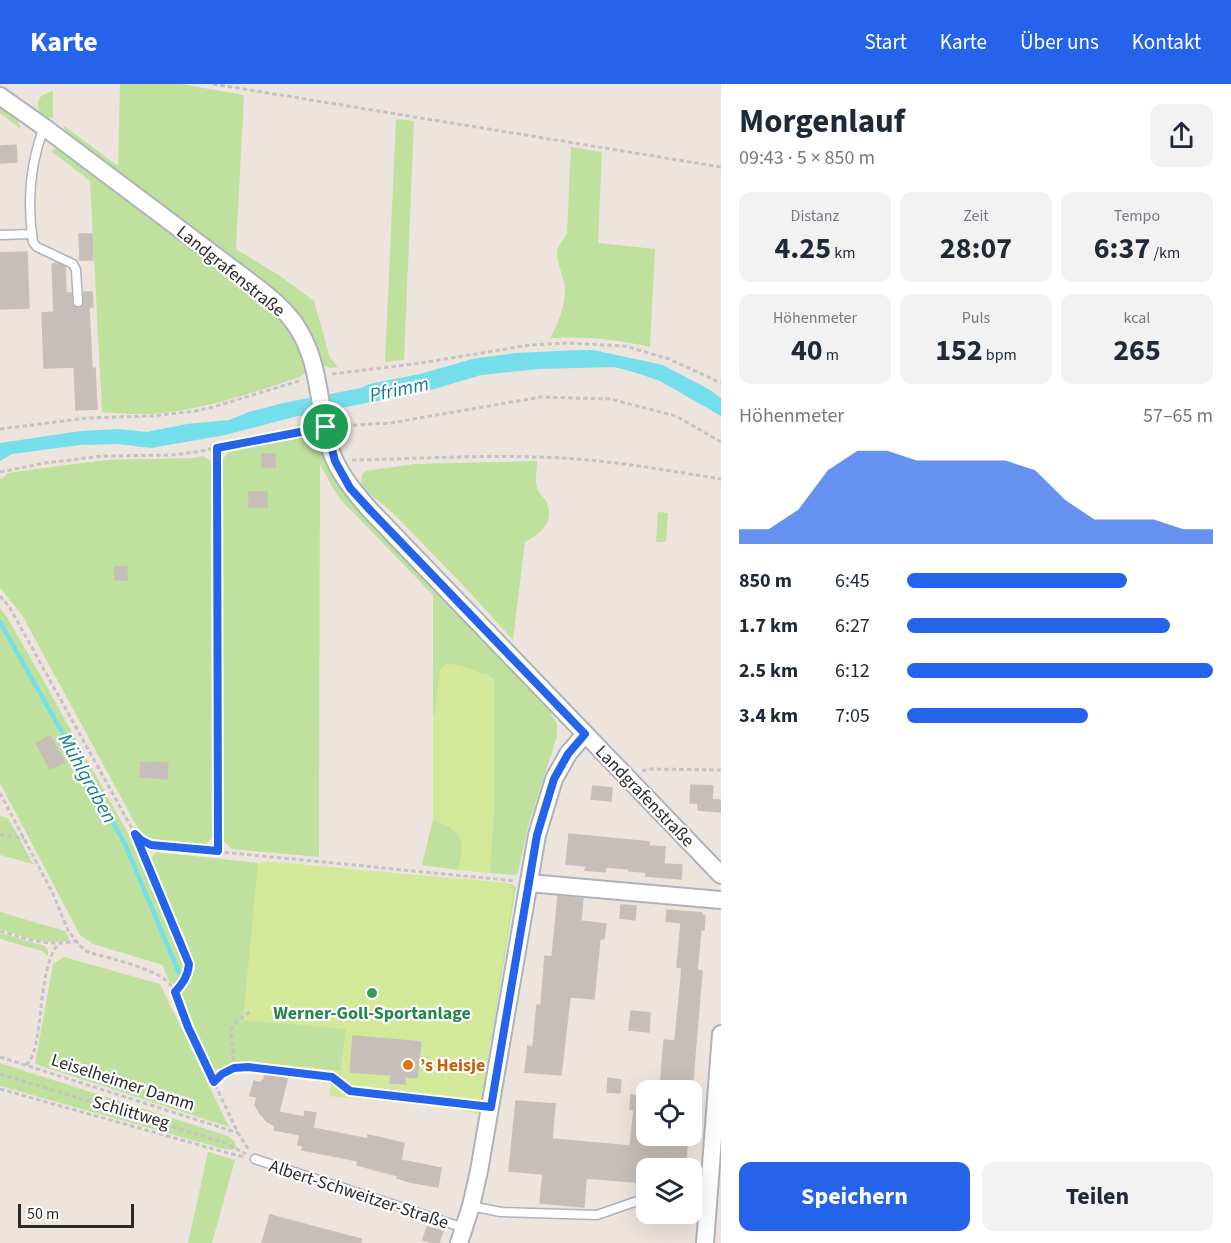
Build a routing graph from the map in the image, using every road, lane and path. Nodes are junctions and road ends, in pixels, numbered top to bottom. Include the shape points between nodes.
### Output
1 (213, 84) edge
2 (0, 96) edge
3 (44, 127) junction
4 (721, 167) edge
5 (32, 234) junction
6 (0, 235) edge
7 (78, 302) dead end
8 (318, 380) junction
9 (721, 383) edge
10 (325, 424) junction
11 (0, 429) edge
12 (721, 442) edge
13 (217, 448) junction
14 (335, 461) junction
15 (0, 472) edge
16 (721, 479) edge
17 (0, 596) edge
18 (585, 734) junction
19 (721, 770) edge
20 (628, 779) junction
21 (0, 793) edge
22 (135, 834) junction
23 (0, 835) edge
24 (24, 838) junction
25 (218, 851) junction
26 (721, 875) edge
27 (529, 883) junction
28 (721, 900) edge
29 (0, 931) edge
30 (76, 941) junction
31 (58, 944) junction
32 (175, 992) junction
33 (251, 1011) dead end
34 (721, 1034) edge
35 (0, 1057) edge
36 (26, 1065) junction
37 (234, 1068) junction
38 (0, 1074) edge
39 (332, 1077) joint
40 (214, 1082) junction
41 (0, 1089) edge
42 (491, 1107) junction
43 (238, 1133) junction
44 (255, 1159) junction
45 (716, 1173) edge
46 (702, 1194) edge
47 (636, 1201) edge
48 (471, 1206) junction
49 (702, 1215) edge
50 (462, 1236) edge
51 (705, 1243) edge

1 - 4 path
2 - 3 street, Landgrafenstraße
3 - 5 lane via 31,171
3 - 8 street, Landgrafenstraße via 267,296 293,320 306,343
5 - 6 lane
5 - 7 lane via 37,247 73,264
8 - 9 path via 530,345 568,343 625,346 669,359
8 - 10 street, Landgrafenstraße
8 - 11 path via 195,411
10 - 12 path via 390,423 541,397 610,399 676,416
10 - 13 path
10 - 14 street, Landgrafenstraße
13 - 15 path via 103,456
13 - 25 path
14 - 16 path via 536,457 605,462
14 - 18 street, Landgrafenstraße via 350,488 370,510
17 - 22 path
18 - 20 street, Landgrafenstraße
18 - 27 street, Albert-Schweitzer-Straße via 554,779 537,835
19 - 20 path via 651,769
20 - 26 street, Landgrafenstraße
21 - 24 path
22 - 25 path via 151,845
22 - 32 path via 189,964 184,982
23 - 24 path
24 - 30 path
25 - 27 path
27 - 28 street
27 - 42 street, Albert-Schweitzer-Straße
29 - 31 path
30 - 31 path
30 - 32 path via 91,953 149,970 162,977
31 - 36 path via 48,965 33,1055
32 - 40 path
33 - 37 path via 231,1030
34 - 45 street
35 - 36 path, Leiselheimer Damm
36 - 43 path, Leiselheimer Damm
37 - 39 path
37 - 40 path
38 - 44 path via 226,1143
39 - 42 lane via 350,1091
40 - 43 path
41 - 44 path, Schlittweg
42 - 48 street, Albert-Schweitzer-Straße
43 - 44 path
44 - 50 lane, Albert-Schweitzer-Straße
45 - 46 street
47 - 48 lane via 597,1215 501,1212
48 - 50 street, Albert-Schweitzer-Straße
49 - 51 street

